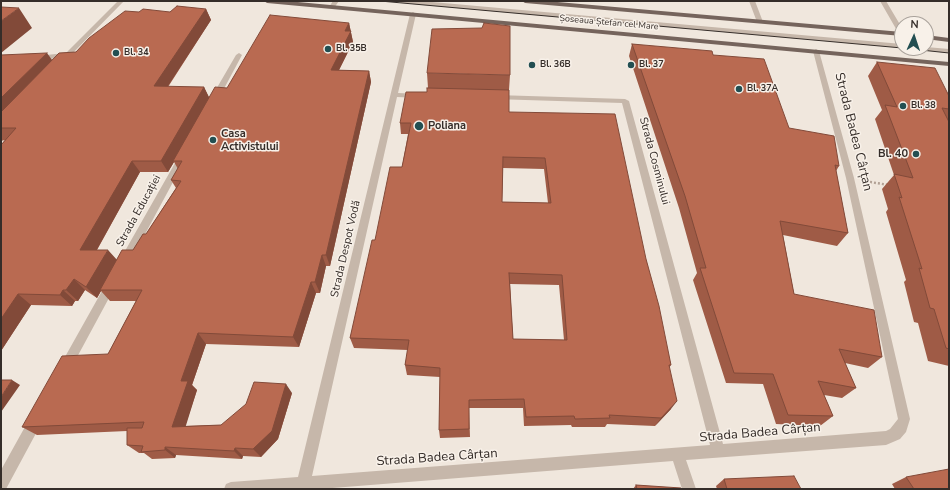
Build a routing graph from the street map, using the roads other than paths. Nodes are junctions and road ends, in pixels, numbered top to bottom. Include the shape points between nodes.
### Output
1 (121, 1) edge
2 (268, 1) edge
3 (401, 1) edge
4 (525, 1) edge
5 (752, 1) edge
6 (882, 1) edge
7 (334, 4) edge
8 (413, 14) junction
9 (894, 21) edge
10 (760, 22) junction
11 (894, 33) edge
12 (934, 38) edge
13 (949, 40) edge
14 (894, 45) edge
15 (934, 49) edge
16 (949, 51) edge
17 (816, 52) junction
18 (239, 54) dead end
19 (68, 55) junction
20 (32, 59) edge
21 (949, 64) edge
22 (58, 66) edge
23 (394, 95) junction
24 (433, 96) edge
25 (488, 97) edge
26 (208, 110) edge
27 (189, 144) edge
28 (59, 380) edge
29 (43, 408) edge
30 (718, 451) junction
31 (678, 455) junction
32 (1, 484) edge
33 (302, 486) edge
34 (231, 489) edge
35 (689, 489) edge

1 - 19 street
2 - 7 main road, Șoseaua Ștefan cel Mare
3 - 14 street, Șoseaua Ștefan cel Mare
4 - 10 main road, Șoseaua Ștefan cel Mare
5 - 10 street
6 - 9 street
7 - 8 main road, Șoseaua Ștefan cel Mare
8 - 17 main road, Șoseaua Ștefan cel Mare
8 - 23 street, Strada Despot Vodă
10 - 11 main road, Șoseaua Ștefan cel Mare
12 - 13 main road
15 - 16 street
17 - 21 main road, Șoseaua Ștefan cel Mare
17 - 30 street, Strada Badea Cârțan via 850,178 904,419 901,427 886,438
18 - 26 street
19 - 20 street
19 - 22 street
23 - 24 street
23 - 33 street, Strada Despot Vodă
25 - 30 street, Strada Cosminului via 625,101
27 - 28 street, Strada Educației
29 - 32 street
30 - 31 street, Strada Badea Cârțan
31 - 33 street, Strada Badea Cârțan
31 - 35 street
33 - 34 street, Strada Badea Cârțan

